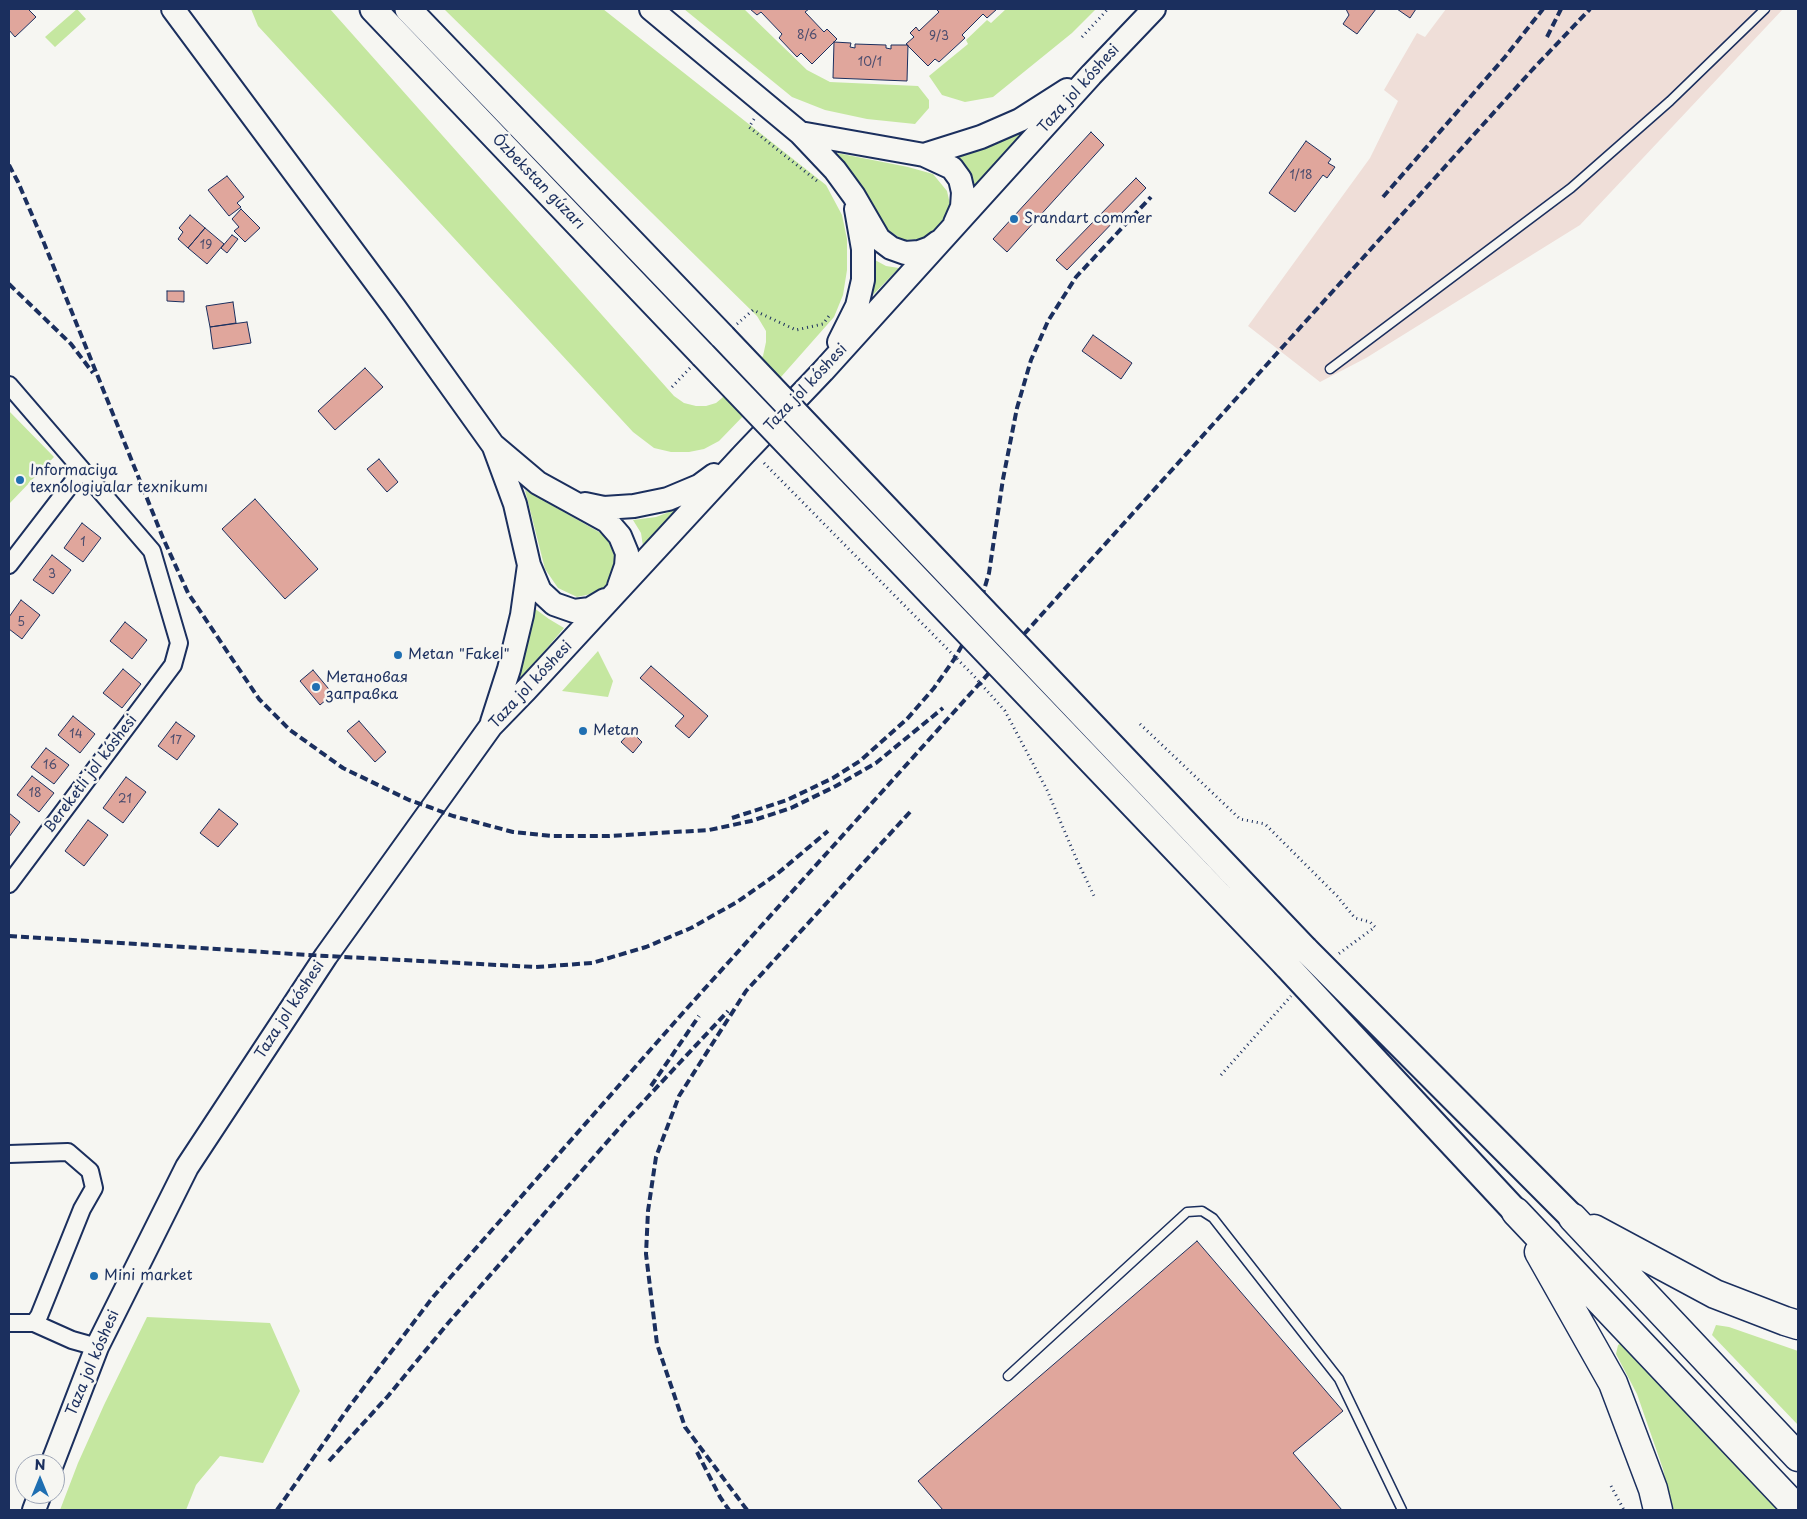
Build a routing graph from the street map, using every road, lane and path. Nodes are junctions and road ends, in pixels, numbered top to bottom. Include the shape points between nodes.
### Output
1 (173, 9) edge
2 (373, 9) edge
3 (408, 9) edge
4 (652, 9) edge
5 (1108, 9) edge
6 (1154, 9) edge
7 (1765, 9) edge
8 (1082, 37) dead end
9 (1091, 75) junction
10 (749, 126) dead end
11 (800, 133) junction
12 (924, 155) junction
13 (823, 186) dead end
14 (854, 196) junction
15 (949, 232) junction
16 (834, 310) dead end
17 (728, 332) junction
18 (698, 360) junction
19 (1330, 369) dead end
20 (823, 371) junction
21 (9, 384) edge
22 (672, 387) dead end
23 (493, 445) junction
24 (743, 454) junction
25 (764, 463) dead end
26 (82, 470) junction
27 (570, 501) junction
28 (9, 565) edge
29 (529, 565) junction
30 (614, 594) junction
31 (1140, 724) dead end
32 (491, 726) junction
33 (9, 884) edge
34 (1094, 896) dead end
35 (1334, 958) dead end
36 (1292, 995) dead end
37 (1221, 1074) dead end
38 (9, 1154) edge
39 (1516, 1212) junction
40 (1573, 1218) junction
41 (9, 1323) edge
42 (34, 1323) junction
43 (1798, 1325) edge
44 (97, 1348) junction
45 (1008, 1376) dead end
46 (56, 1454) edge
47 (1798, 1457) edge
48 (1611, 1486) dead end
49 (1402, 1510) edge
50 (1624, 1510) edge
51 (1658, 1510) edge
52 (1798, 1510) edge

1 - 23 main road
2 - 18 main road, Ózbekstan gúzarı
3 - 17 main road, Ózbekstan gúzarı
4 - 11 main road
5 - 8 path
6 - 9 main road, Taza jol kóshesi
7 - 19 lane via 1571,188
9 - 12 main road via 1020,120 981,137
9 - 15 main road, Taza jol kóshesi
10 - 13 path
11 - 12 main road
11 - 14 main road
12 - 15 main road via 952,168 960,179 962,206
14 - 15 main road via 880,239 891,248 905,253 919,252 930,248
14 - 20 main road via 863,249 863,280 857,306
15 - 20 main road, Taza jol kóshesi
16 - 17 path via 823,324 796,330 753,310
17 - 40 main road, Ózbekstan gúzarı, bridge via 1305,948
18 - 22 path
18 - 39 main road, Ózbekstan gúzarı, bridge via 1286,965
20 - 24 main road, Taza jol kóshesi
21 - 26 street
23 - 27 main road via 538,483
23 - 29 main road via 515,504
24 - 27 main road via 699,486 668,499 604,508
24 - 30 main road, Taza jol kóshesi
25 - 34 path via 1005,711 1047,790
26 - 28 street
26 - 33 street, Bereketli jol kóshesi via 152,551 179,643 173,665
27 - 30 main road via 607,521 620,536 627,553 626,566
29 - 30 main road via 540,591 554,604 574,611 590,609
29 - 32 main road via 514,651
30 - 32 main road, Taza jol kóshesi
31 - 35 path via 1240,819 1265,824 1355,918 1370,922 1375,927
32 - 44 main road, Taza jol kóshesi via 326,956 187,1167
36 - 37 path
38 - 42 street via 68,1152 90,1171 94,1188
39 - 51 highway via 1613,1382
39 - 52 highway
40 - 43 highway via 1715,1294
40 - 47 highway
41 - 42 street
42 - 44 street
44 - 46 main road, Taza jol kóshesi
45 - 49 lane via 1187,1212 1202,1211 1213,1218 1339,1379
48 - 50 path

